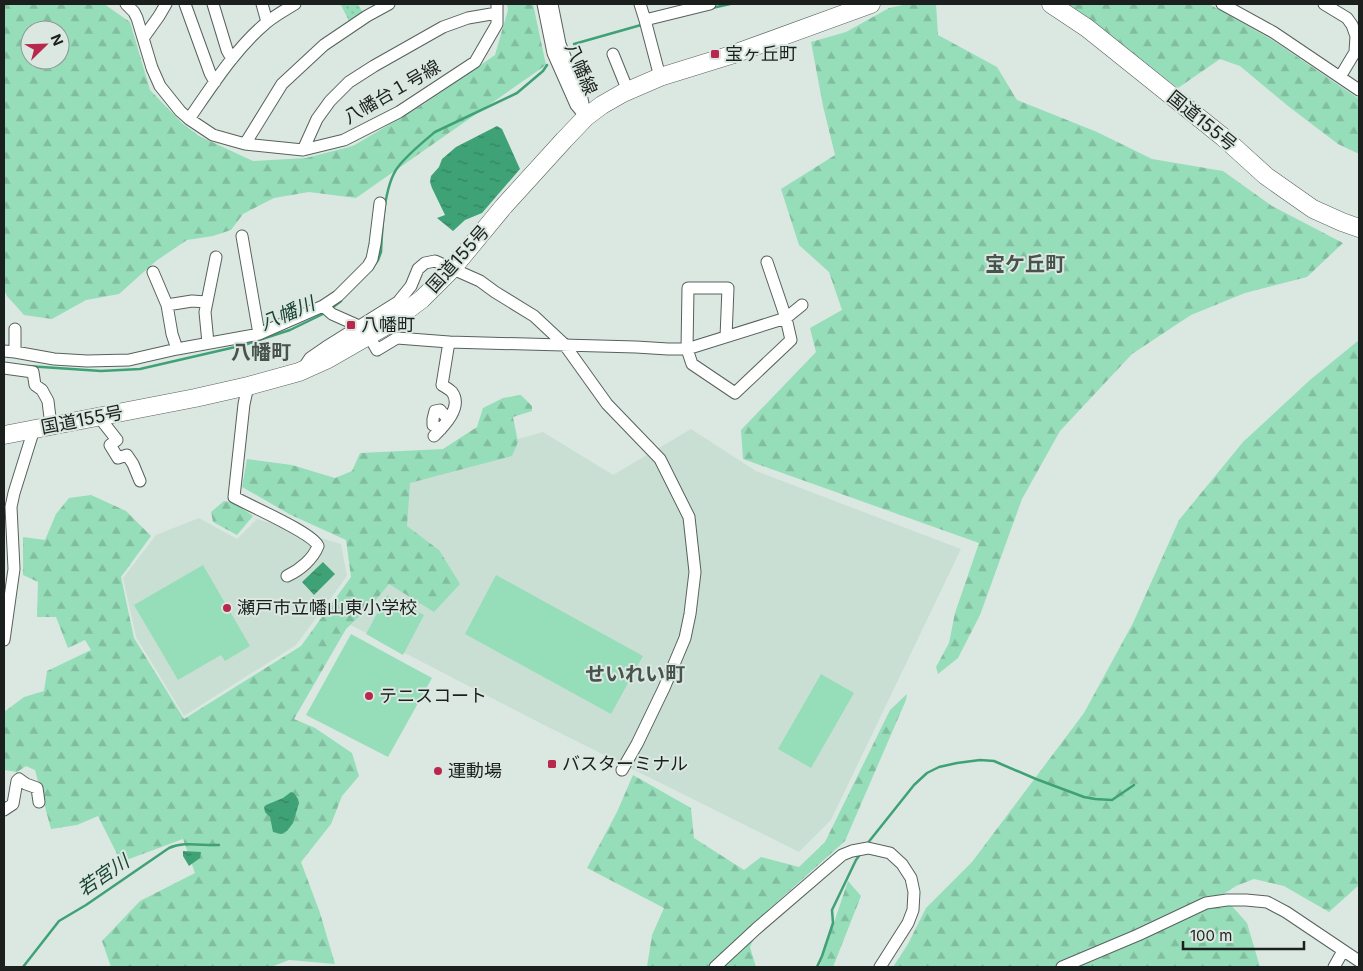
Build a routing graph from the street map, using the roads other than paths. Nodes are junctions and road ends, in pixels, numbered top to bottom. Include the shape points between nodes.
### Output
1 (126, 4) edge
2 (166, 4) edge
3 (185, 4) edge
4 (213, 4) edge
5 (262, 4) edge
6 (295, 4) edge
7 (390, 4) edge
8 (543, 4) edge
9 (552, 4) edge
10 (640, 4) edge
11 (710, 4) edge
12 (1051, 4) edge
13 (1222, 4) edge
14 (1324, 4) edge
15 (860, 6) edge
16 (498, 9) edge
17 (645, 20) junction
18 (267, 22) junction
19 (144, 37) junction
20 (613, 54) dead end
21 (232, 59) junction
22 (660, 77) junction
23 (1340, 77) junction
24 (215, 82) junction
25 (1359, 90) edge
26 (628, 91) junction
27 (586, 117) junction
28 (189, 119) junction
29 (245, 144) junction
30 (303, 150) junction
31 (380, 204) dead end
32 (1359, 228) edge
33 (242, 236) dead end
34 (216, 257) dead end
35 (767, 262) dead end
36 (452, 269) junction
37 (153, 272) dead end
38 (206, 302) junction
39 (167, 305) junction
40 (802, 305) dead end
41 (326, 310) junction
42 (786, 318) junction
43 (15, 329) dead end
44 (364, 331) junction
45 (259, 334) junction
46 (726, 337) junction
47 (449, 342) junction
48 (208, 343) junction
49 (564, 344) junction
50 (177, 349) junction
51 (686, 349) junction
52 (9, 351) edge
53 (28, 363) junction
54 (4, 368) edge
55 (248, 386) junction
56 (99, 417) junction
57 (42, 428) junction
58 (437, 433) dead end
59 (4, 435) edge
60 (140, 481) dead end
61 (288, 576) dead end
62 (4, 640) edge
63 (622, 770) dead end
64 (39, 802) dead end
65 (4, 810) edge
66 (1343, 951) junction
67 (1359, 961) edge
68 (715, 967) edge
69 (880, 967) edge
70 (1062, 967) edge
71 (1334, 967) edge

1 - 19 street, 八幡台１号線 via 134,12
2 - 19 street
3 - 24 street
4 - 21 street
5 - 18 street
6 - 18 street
7 - 29 street via 324,45 282,84
8 - 27 street, 八幡線 via 553,53 576,105
9 - 27 street, 八幡線 via 560,44
10 - 17 street
11 - 17 street
12 - 32 highway, 国道155号 via 1087,28 1223,137 1266,176 1313,209
13 - 23 street via 1273,32
14 - 23 street via 1347,18 1356,36 1355,52
15 - 22 highway, 国道155号 via 731,55
16 - 30 street via 443,27 348,82 317,119
16 - 30 street, 八幡台１号線 via 498,24 475,62 399,112 344,140
17 - 22 street
18 - 21 street
19 - 28 street, 八幡台１号線 via 160,86
20 - 26 street
21 - 24 street
22 - 26 highway, 国道155号
23 - 25 street
24 - 28 street
26 - 27 highway, 国道155号
27 - 36 highway, 国道155号 via 504,206
28 - 29 street, 八幡台１号線 via 213,135
29 - 30 street, 八幡台１号線
31 - 41 street via 372,259
33 - 45 street
34 - 38 street
35 - 42 street
36 - 44 highway, 国道155号 via 422,299 390,324
36 - 44 street via 435,261 425,263 398,302
36 - 49 street via 480,281 534,316
37 - 39 street
38 - 39 street
38 - 48 street
39 - 50 street
40 - 42 street
41 - 44 street
41 - 45 street
42 - 46 street
42 - 51 street via 791,340 735,393 692,364
43 - 52 street
44 - 47 street via 377,350 397,338
44 - 55 highway, 国道155号 via 328,359
45 - 48 street
46 - 51 street
46 - 51 street via 728,288 688,288
47 - 49 street
47 - 58 street via 442,384 452,392 455,409 448,419 440,410 435,411 432,419
48 - 50 street
49 - 51 street
49 - 63 street via 606,404 660,459 689,517 695,572 685,638 664,688
50 - 53 street via 129,360 54,359
52 - 53 street
53 - 54 street
53 - 57 street via 35,385 48,401
55 - 56 highway, 国道155号
55 - 61 street via 234,498 316,542 315,553 298,572
56 - 57 highway, 国道155号
56 - 60 street via 117,440 110,444 118,458 127,455
57 - 59 highway, 国道155号
57 - 62 street via 14,493 11,508 14,568
64 - 65 street via 36,788 20,779 13,804
66 - 67 street
66 - 70 street via 1266,902 1227,900 1206,903
66 - 71 street
68 - 69 street via 842,855 868,848 890,853 902,864 911,878 914,892 908,923

